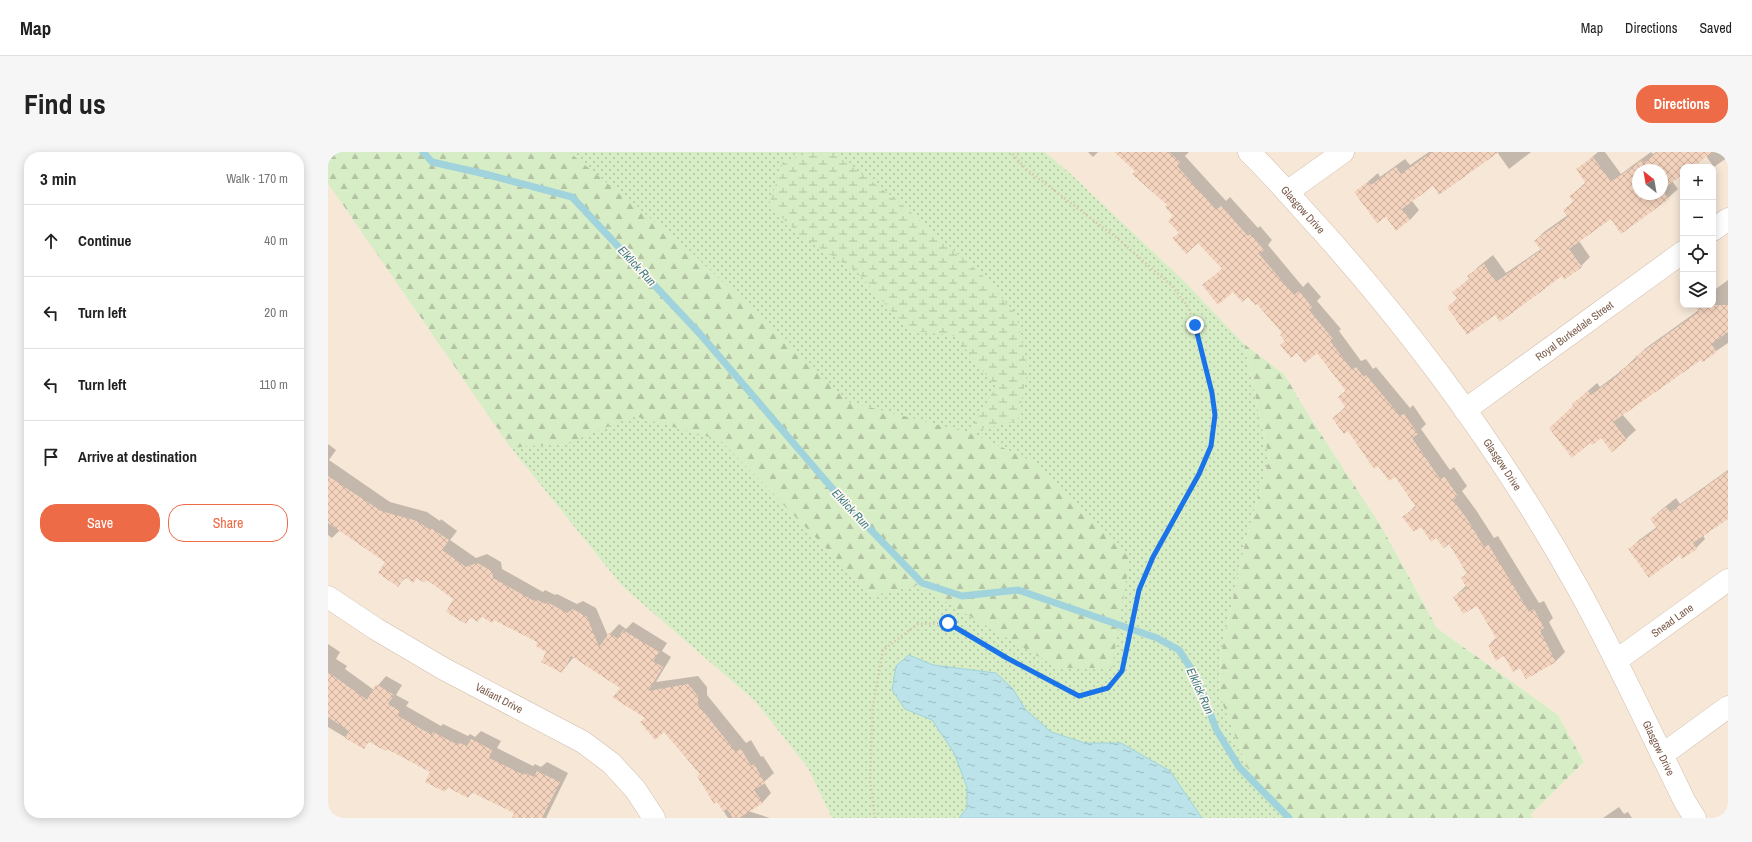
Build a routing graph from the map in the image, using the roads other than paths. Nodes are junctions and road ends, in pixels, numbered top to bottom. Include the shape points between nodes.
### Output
1 (1249, 152) edge
2 (1343, 152) edge
3 (1287, 192) junction
4 (1728, 219) edge
5 (1716, 228) edge
6 (1680, 254) edge
7 (1465, 410) junction
8 (1728, 580) edge
9 (328, 597) edge
10 (1617, 660) junction
11 (1728, 707) edge
12 (1662, 755) junction
13 (654, 818) edge
14 (1695, 818) edge

1 - 3 street, Glasgow Drive
2 - 3 street
3 - 7 street, Glasgow Drive via 1392,312
4 - 5 street
6 - 7 street, Royal Burkedale Street
7 - 10 street, Glasgow Drive via 1527,502
8 - 10 street, Snead Lane
9 - 13 street, Valiant Drive via 444,669 583,742 611,763 635,789
10 - 12 street, Glasgow Drive
11 - 12 street
12 - 14 street, Glasgow Drive

